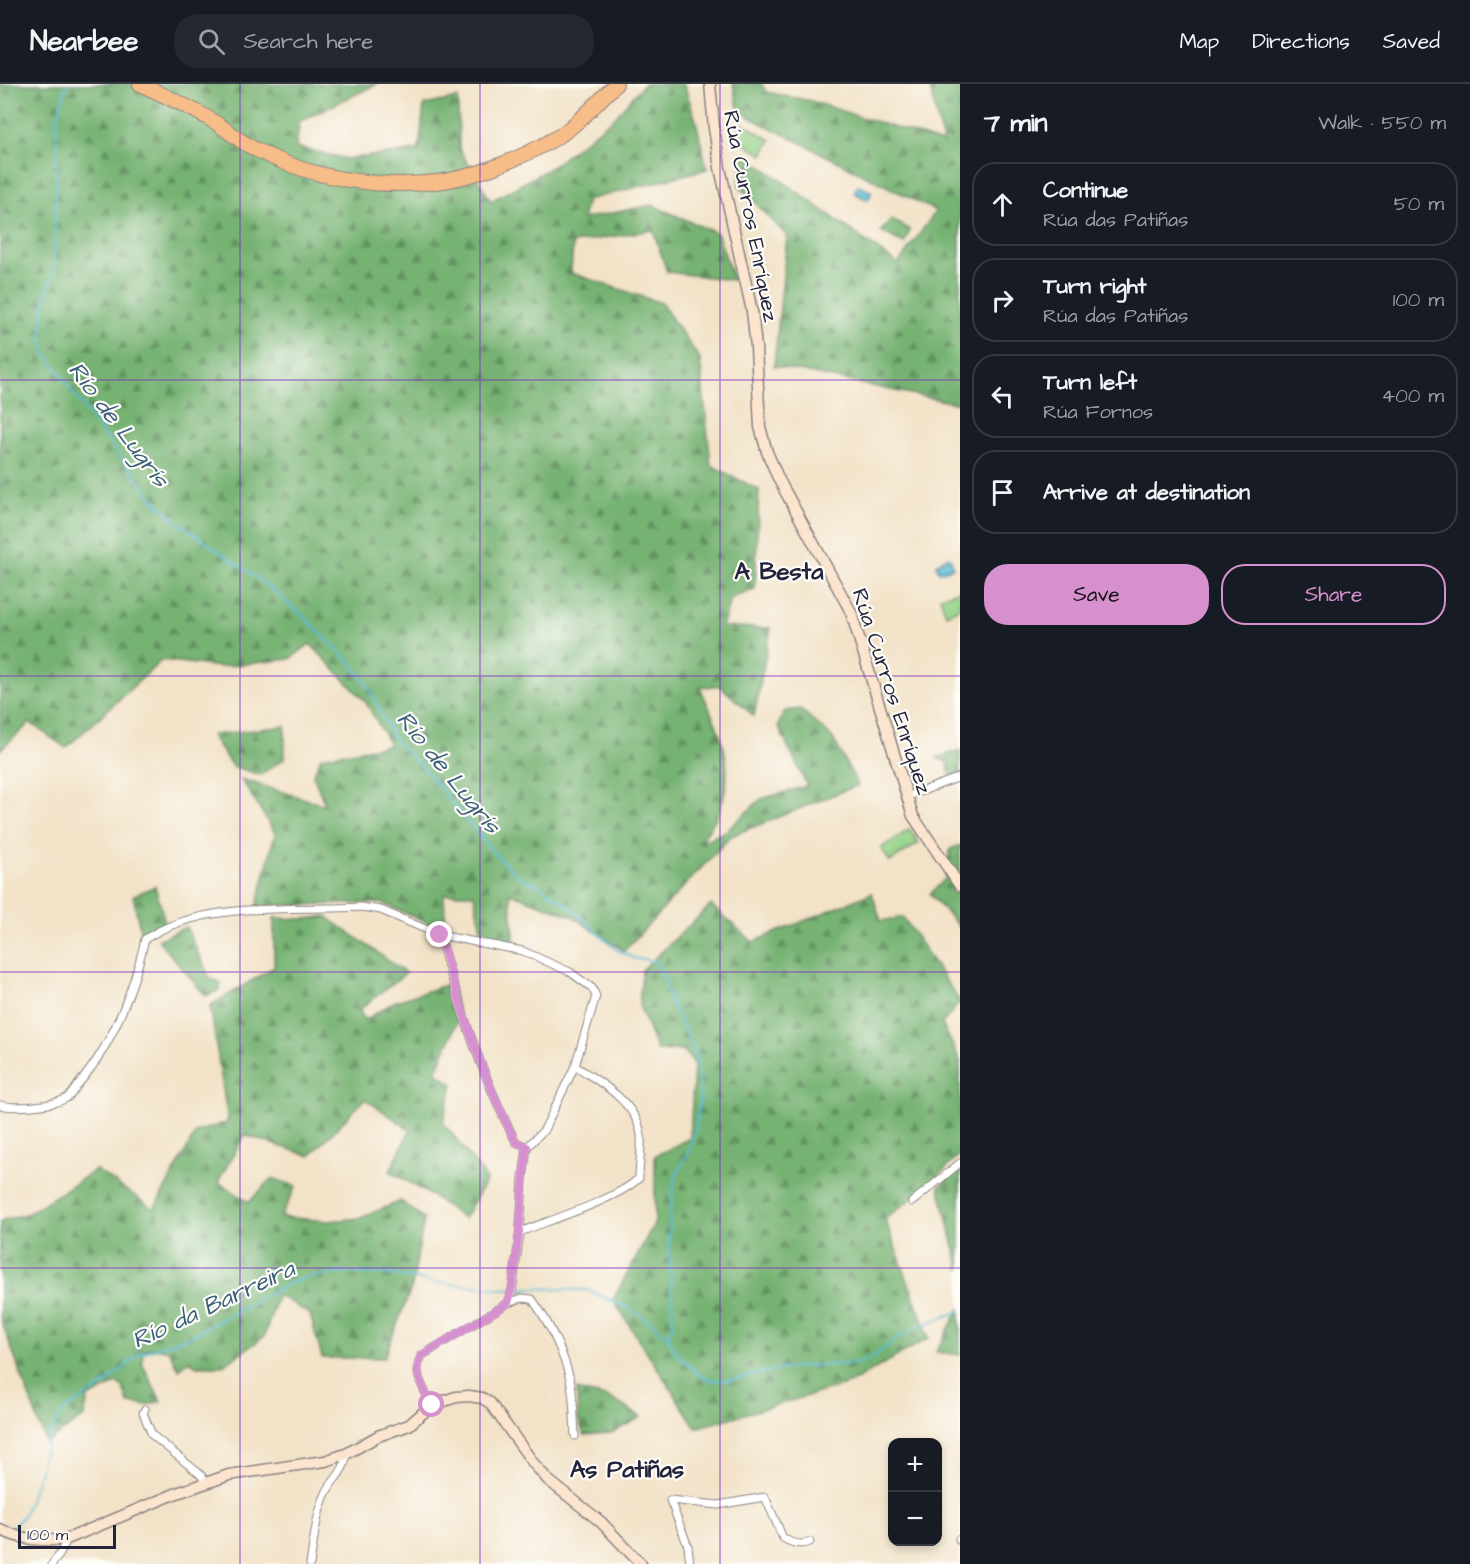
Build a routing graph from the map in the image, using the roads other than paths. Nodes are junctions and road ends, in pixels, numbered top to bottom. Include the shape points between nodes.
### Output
1 (141, 84) edge
2 (616, 84) edge
3 (710, 84) edge
4 (960, 777) edge
5 (906, 797) junction
6 (960, 886) edge
7 (440, 935) junction
8 (575, 1066) junction
9 (0, 1105) edge
10 (527, 1147) junction
11 (960, 1162) edge
12 (912, 1202) dead end
13 (520, 1232) junction
14 (508, 1303) junction
15 (432, 1405) junction
16 (145, 1409) dead end
17 (575, 1436) dead end
18 (346, 1455) junction
19 (206, 1483) junction
20 (0, 1529) edge
21 (66, 1539) junction
22 (810, 1542) dead end
23 (52, 1564) edge
24 (310, 1564) edge
25 (641, 1564) edge
26 (690, 1564) edge

1 - 2 highway via 182,103 255,149 290,164 343,179 388,183 437,182 487,170 522,156 560,135
3 - 5 street, Rúa Curros Enríquez via 720,168 752,311 760,427 772,466 851,612
4 - 5 street
5 - 6 street, Rúa Curros Enríquez via 913,816
7 - 8 street via 523,951 570,972 592,988 596,996
7 - 9 street via 381,910 361,907 224,912 162,928 145,939 115,1025 90,1071 67,1097 31,1107
7 - 10 street via 462,1011 495,1096 516,1142
8 - 10 street via 544,1130
8 - 13 street via 601,1083 636,1120 641,1135 639,1178 608,1197
10 - 13 street
11 - 12 street
13 - 14 street
14 - 15 street via 421,1356 416,1365 418,1377
14 - 17 street via 532,1299 540,1309 566,1366
15 - 18 street via 409,1425 378,1436
15 - 25 street via 469,1396 490,1403 548,1480 601,1522
16 - 19 street via 152,1435
18 - 19 street via 229,1475
18 - 24 street via 318,1518
19 - 21 street
20 - 21 street via 50,1541
21 - 23 street
22 - 26 street via 804,1545 783,1538 765,1497 718,1505 670,1500 688,1546

